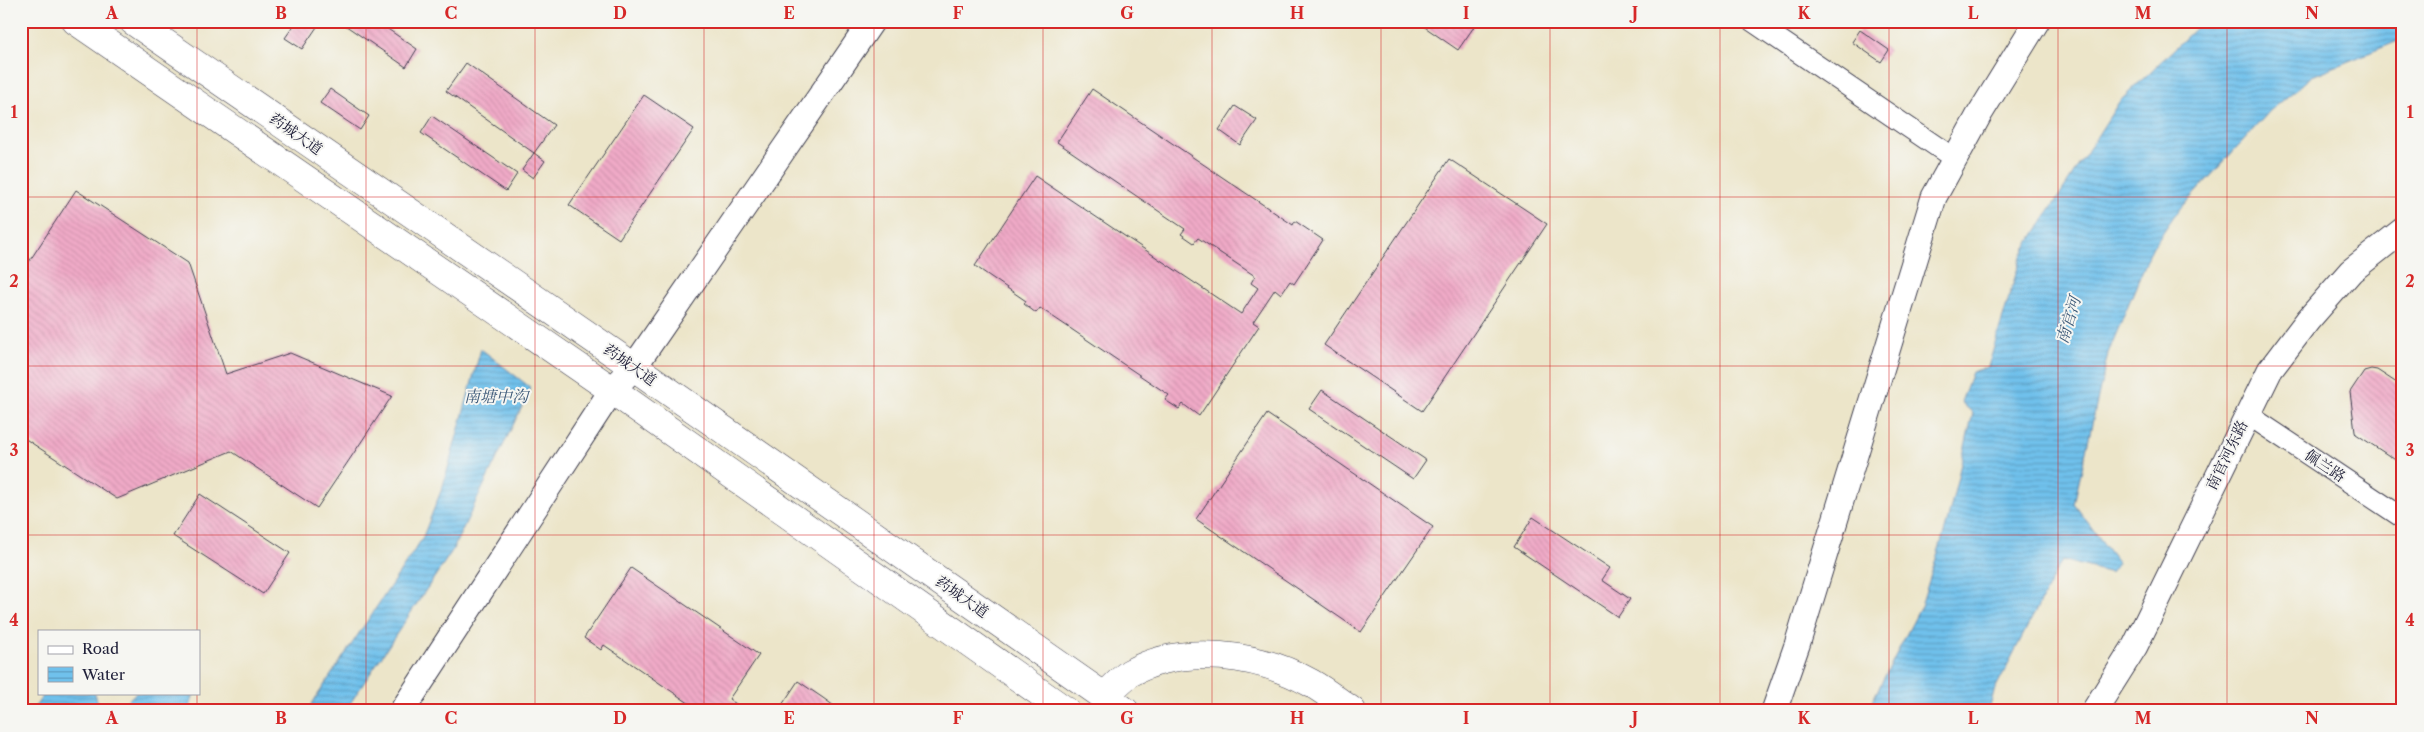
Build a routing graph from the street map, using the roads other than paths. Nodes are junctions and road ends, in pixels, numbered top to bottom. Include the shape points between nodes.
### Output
1 (76, 21) edge
2 (133, 21) edge
3 (872, 21) edge
4 (1752, 21) edge
5 (2037, 21) edge
6 (1955, 158) junction
7 (2403, 230) edge
8 (634, 368) junction
9 (612, 390) junction
10 (2247, 414) junction
11 (2403, 518) edge
12 (1115, 704) edge
13 (402, 711) edge
14 (1066, 711) edge
15 (1352, 711) edge
16 (1774, 711) edge
17 (2094, 711) edge

1 - 9 main road, 药城大道
2 - 8 main road, 药城大道
3 - 8 street
4 - 6 street
5 - 6 street
6 - 16 street via 1934,197 1800,636
7 - 10 street, 南官河东路 via 2351,271 2308,320 2270,370
8 - 9 street
8 - 12 main road, 药城大道
9 - 13 street
9 - 14 main road, 药城大道
10 - 11 street, 佩兰路
10 - 17 street, 南官河东路 via 2135,646
12 - 15 main road via 1128,674 1156,661 1205,655 1264,663 1310,683

